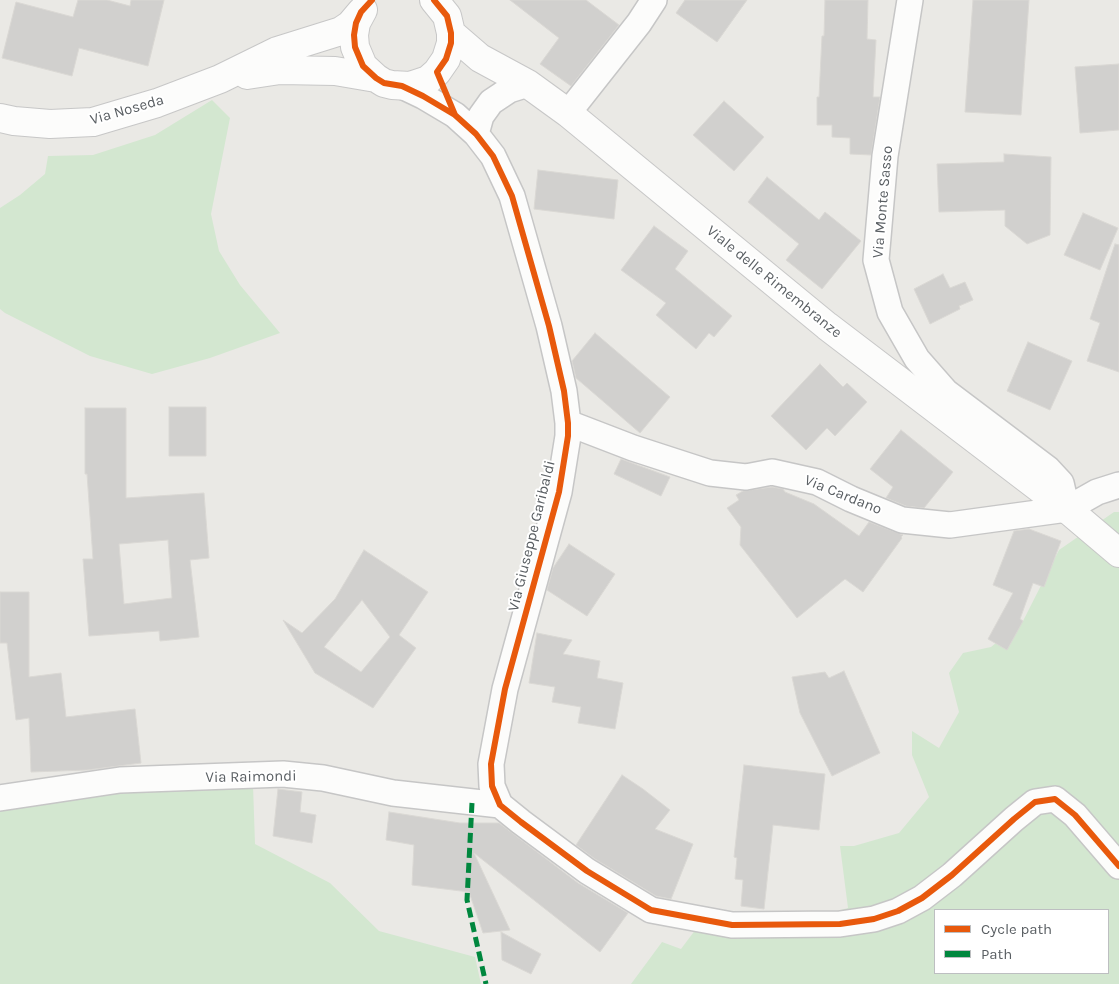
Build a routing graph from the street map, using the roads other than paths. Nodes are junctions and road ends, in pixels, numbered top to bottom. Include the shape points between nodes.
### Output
1 (434, 0) edge
2 (654, 0) edge
3 (910, 0) edge
4 (366, 6) edge
5 (451, 33) junction
6 (480, 58) junction
7 (442, 66) junction
8 (376, 78) junction
9 (220, 79) junction
10 (528, 84) junction
11 (402, 86) junction
12 (568, 113) junction
13 (454, 115) junction
14 (0, 118) edge
15 (476, 134) junction
16 (568, 423) junction
17 (1119, 485) edge
18 (1067, 509) junction
19 (1119, 553) edge
20 (0, 798) edge
21 (500, 805) junction
22 (1119, 866) edge

1 - 5 main road via 447,16
2 - 12 street
3 - 18 street, Via Monte Sasso via 885,156 876,260 890,312 917,359 946,392 1048,469 1061,483
4 - 8 main road via 356,23 355,47 363,66
4 - 9 main road, Via Noseda via 341,31 277,51
5 - 6 main road, Viale delle Rimembranze
5 - 7 main road via 451,43
6 - 7 main road, Viale delle Rimembranze via 456,56
6 - 10 main road, Viale delle Rimembranze
7 - 11 main road via 428,80
7 - 13 street, Via Giuseppe Garibaldi
8 - 9 main road, Via Noseda via 335,71 280,70
8 - 11 main road, Via Noseda
9 - 14 main road, Via Noseda via 93,122 50,124
10 - 12 main road, Viale delle Rimembranze
10 - 15 street via 509,90 491,102 481,116
11 - 13 street, Via Giuseppe Garibaldi
12 - 18 main road, Viale delle Rimembranze via 827,326
13 - 15 street, Via Giuseppe Garibaldi
15 - 16 street, Via Giuseppe Garibaldi via 493,156 512,196 549,326
16 - 18 street, Via Cardano via 710,473 746,477 772,472 817,482 902,520 950,525
16 - 21 street, Via Giuseppe Garibaldi via 559,492 505,688 491,764 492,786
17 - 18 street, Via Cardano via 1097,492
18 - 19 main road, Viale delle Rimembranze
20 - 21 street, Via Raimondi via 120,780 283,774 323,778 393,793
21 - 22 street via 587,871 651,910 732,925 840,924 874,919 898,911 952,876 1035,802 1048,800 1055,799 1075,815

